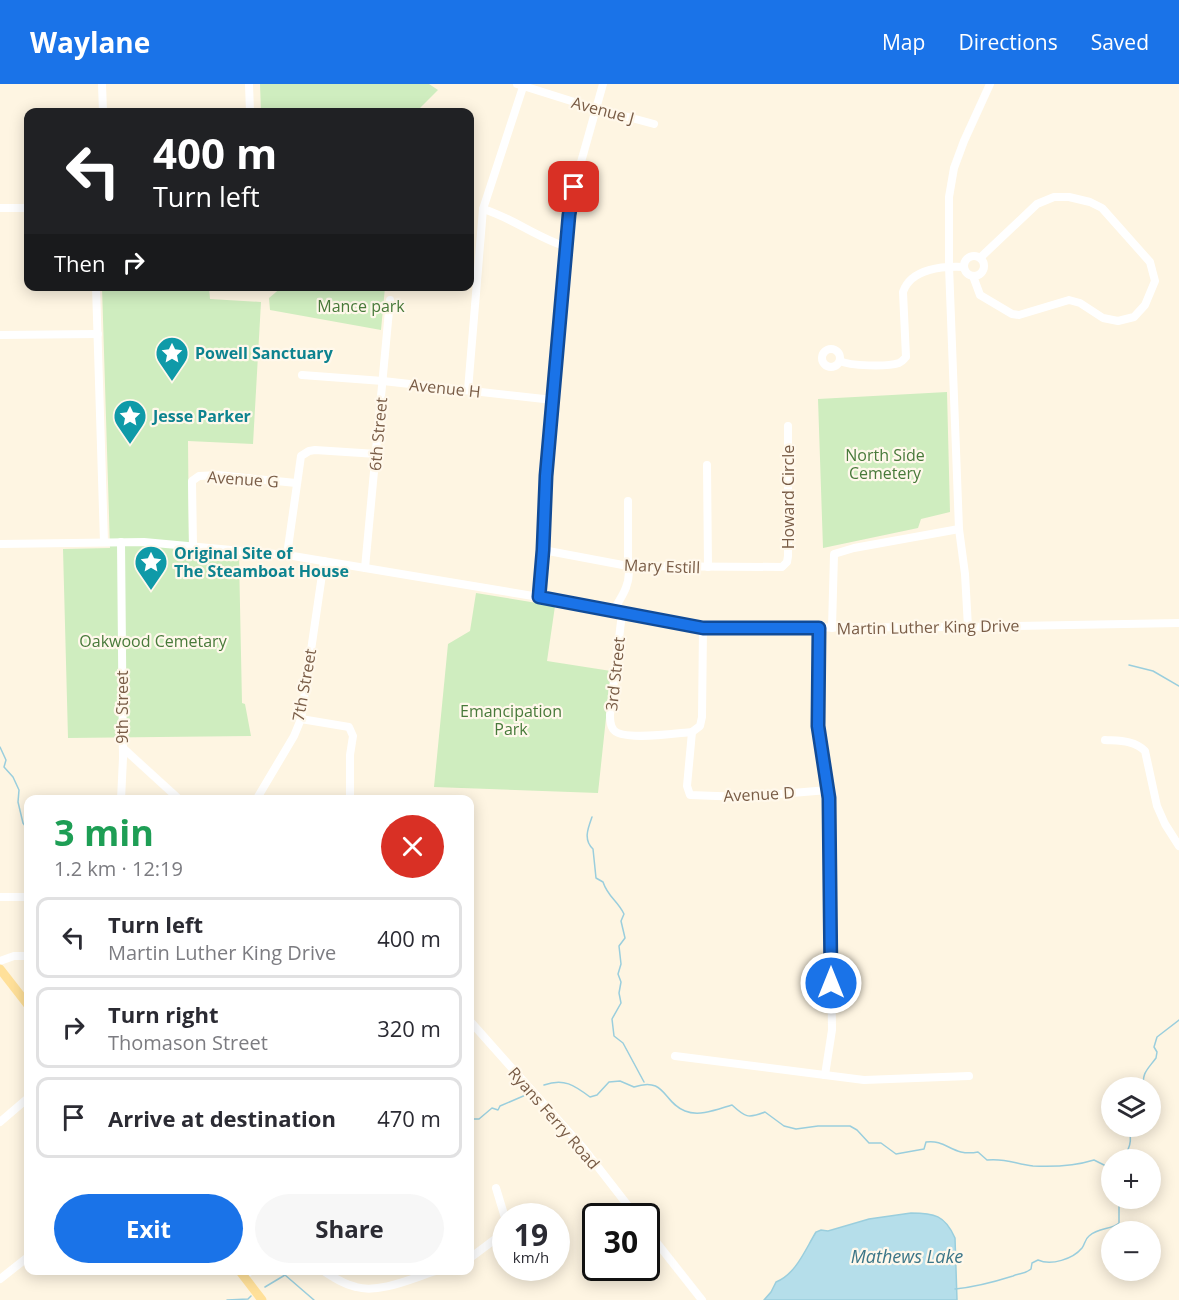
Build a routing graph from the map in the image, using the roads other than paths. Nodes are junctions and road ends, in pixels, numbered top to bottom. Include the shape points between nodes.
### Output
1 (102, 84) edge
2 (249, 84) edge
3 (603, 84) edge
4 (990, 84) edge
5 (520, 86) edge
6 (103, 108) edge
7 (250, 108) edge
8 (596, 108) junction
9 (654, 124) dead end
10 (0, 208) edge
11 (24, 208) edge
12 (483, 209) junction
13 (567, 247) junction
14 (980, 258) junction
15 (474, 265) edge
16 (948, 266) junction
17 (964, 267) junction
18 (973, 276) junction
19 (96, 291) edge
20 (472, 291) edge
21 (390, 300) dead end
22 (98, 334) junction
23 (0, 335) edge
24 (840, 361) dead end
25 (302, 375) dead end
26 (382, 381) junction
27 (468, 390) junction
28 (553, 400) junction
29 (788, 426) dead end
30 (377, 454) junction
31 (707, 465) dead end
32 (296, 483) junction
33 (628, 501) dead end
34 (959, 529) junction
35 (104, 542) junction
36 (122, 542) junction
37 (0, 544) edge
38 (193, 546) junction
39 (543, 550) junction
40 (287, 555) junction
41 (324, 561) junction
42 (628, 566) junction
43 (708, 567) junction
44 (782, 567) joint
45 (365, 568) junction
46 (539, 597) junction
47 (613, 611) junction
48 (622, 613) junction
49 (1179, 622) edge
50 (968, 627) junction
51 (703, 628) junction
52 (819, 628) junction
53 (832, 628) junction
54 (301, 719) junction
55 (692, 732) junction
56 (1105, 740) dead end
57 (123, 748) junction
58 (828, 790) junction
59 (121, 795) edge
60 (175, 795) edge
61 (259, 795) edge
62 (350, 795) edge
63 (1179, 846) edge
64 (0, 897) edge
65 (24, 897) edge
66 (24, 956) edge
67 (0, 961) edge
68 (0, 969) edge
69 (24, 1000) edge
70 (474, 1025) edge
71 (675, 1056) dead end
72 (825, 1075) junction
73 (969, 1076) dead end
74 (24, 1101) edge
75 (0, 1122) edge
76 (496, 1188) dead end
77 (501, 1203) edge
78 (626, 1203) edge
79 (492, 1242) edge
80 (660, 1247) edge
81 (474, 1255) edge
82 (24, 1260) edge
83 (243, 1275) edge
84 (330, 1275) edge
85 (411, 1275) edge
86 (0, 1279) edge
87 (262, 1300) edge
88 (702, 1300) edge

1 - 6 street
2 - 7 street
3 - 8 street
4 - 16 street via 954,168 949,197
5 - 8 street, Avenue J
5 - 12 street
8 - 9 street, Avenue J
8 - 13 street via 574,187
10 - 11 street
12 - 13 street
12 - 15 street
13 - 28 street
14 - 17 street via 968,259
14 - 18 street via 983,270
14 - 18 street via 1037,204 1054,197 1069,197 1102,208 1150,262 1155,281 1145,305 1134,317 1118,321 1103,318 1070,300 1026,314 1012,314 980,295
16 - 17 street
16 - 24 street via 923,273 904,288 903,361 848,365
16 - 34 street
17 - 18 street
19 - 22 street
20 - 27 street
21 - 26 street, 6th Street
22 - 23 street
22 - 35 street
25 - 26 street, Avenue H
26 - 27 street, Avenue H
26 - 30 street, 6th Street
27 - 28 street, Avenue H
28 - 39 street
29 - 44 street, Howard Circle via 788,556
30 - 32 street via 315,450 303,453
30 - 45 street, 6th Street
31 - 43 street
32 - 38 street, Avenue G via 199,476 192,481
32 - 40 street
33 - 42 street
34 - 50 street
34 - 53 street via 834,554
35 - 36 street, Martin Luther King Drive
35 - 37 street, Martin Luther King Drive
36 - 38 street, Martin Luther King Drive
36 - 57 street, 9th Street
38 - 40 street, Martin Luther King Drive
39 - 42 street, Mary Estill
39 - 46 street
40 - 41 street, Martin Luther King Drive
41 - 45 street, Martin Luther King Drive
41 - 54 street, 7th Street
42 - 43 street, Mary Estill
42 - 47 street via 625,591
43 - 44 street, Mary Estill
45 - 46 street, Martin Luther King Drive
46 - 47 street, Martin Luther King Drive
47 - 48 street, Martin Luther King Drive
48 - 51 street, Martin Luther King Drive
48 - 55 street, 3rd Street via 610,715 612,728 629,736
49 - 50 street, Martin Luther King Drive
50 - 53 street, Martin Luther King Drive
51 - 52 street, Martin Luther King Drive
51 - 55 street via 702,717 700,726
52 - 53 street, Martin Luther King Drive
52 - 58 street via 818,726
54 - 61 street, 7th Street
54 - 62 street via 349,727
55 - 58 street, Avenue D via 687,786 690,795
56 - 63 street via 1129,742 1145,751 1157,806
57 - 59 street, 9th Street
57 - 60 street
58 - 72 street via 832,1030
64 - 65 street
66 - 67 street
68 - 69 main road
70 - 78 street, Ryans Ferry Road via 584,1149
71 - 72 street
72 - 73 street via 864,1080
74 - 75 street
76 - 77 street
79 - 81 street
80 - 88 street
82 - 86 street
83 - 87 main road
84 - 85 street via 369,1289

